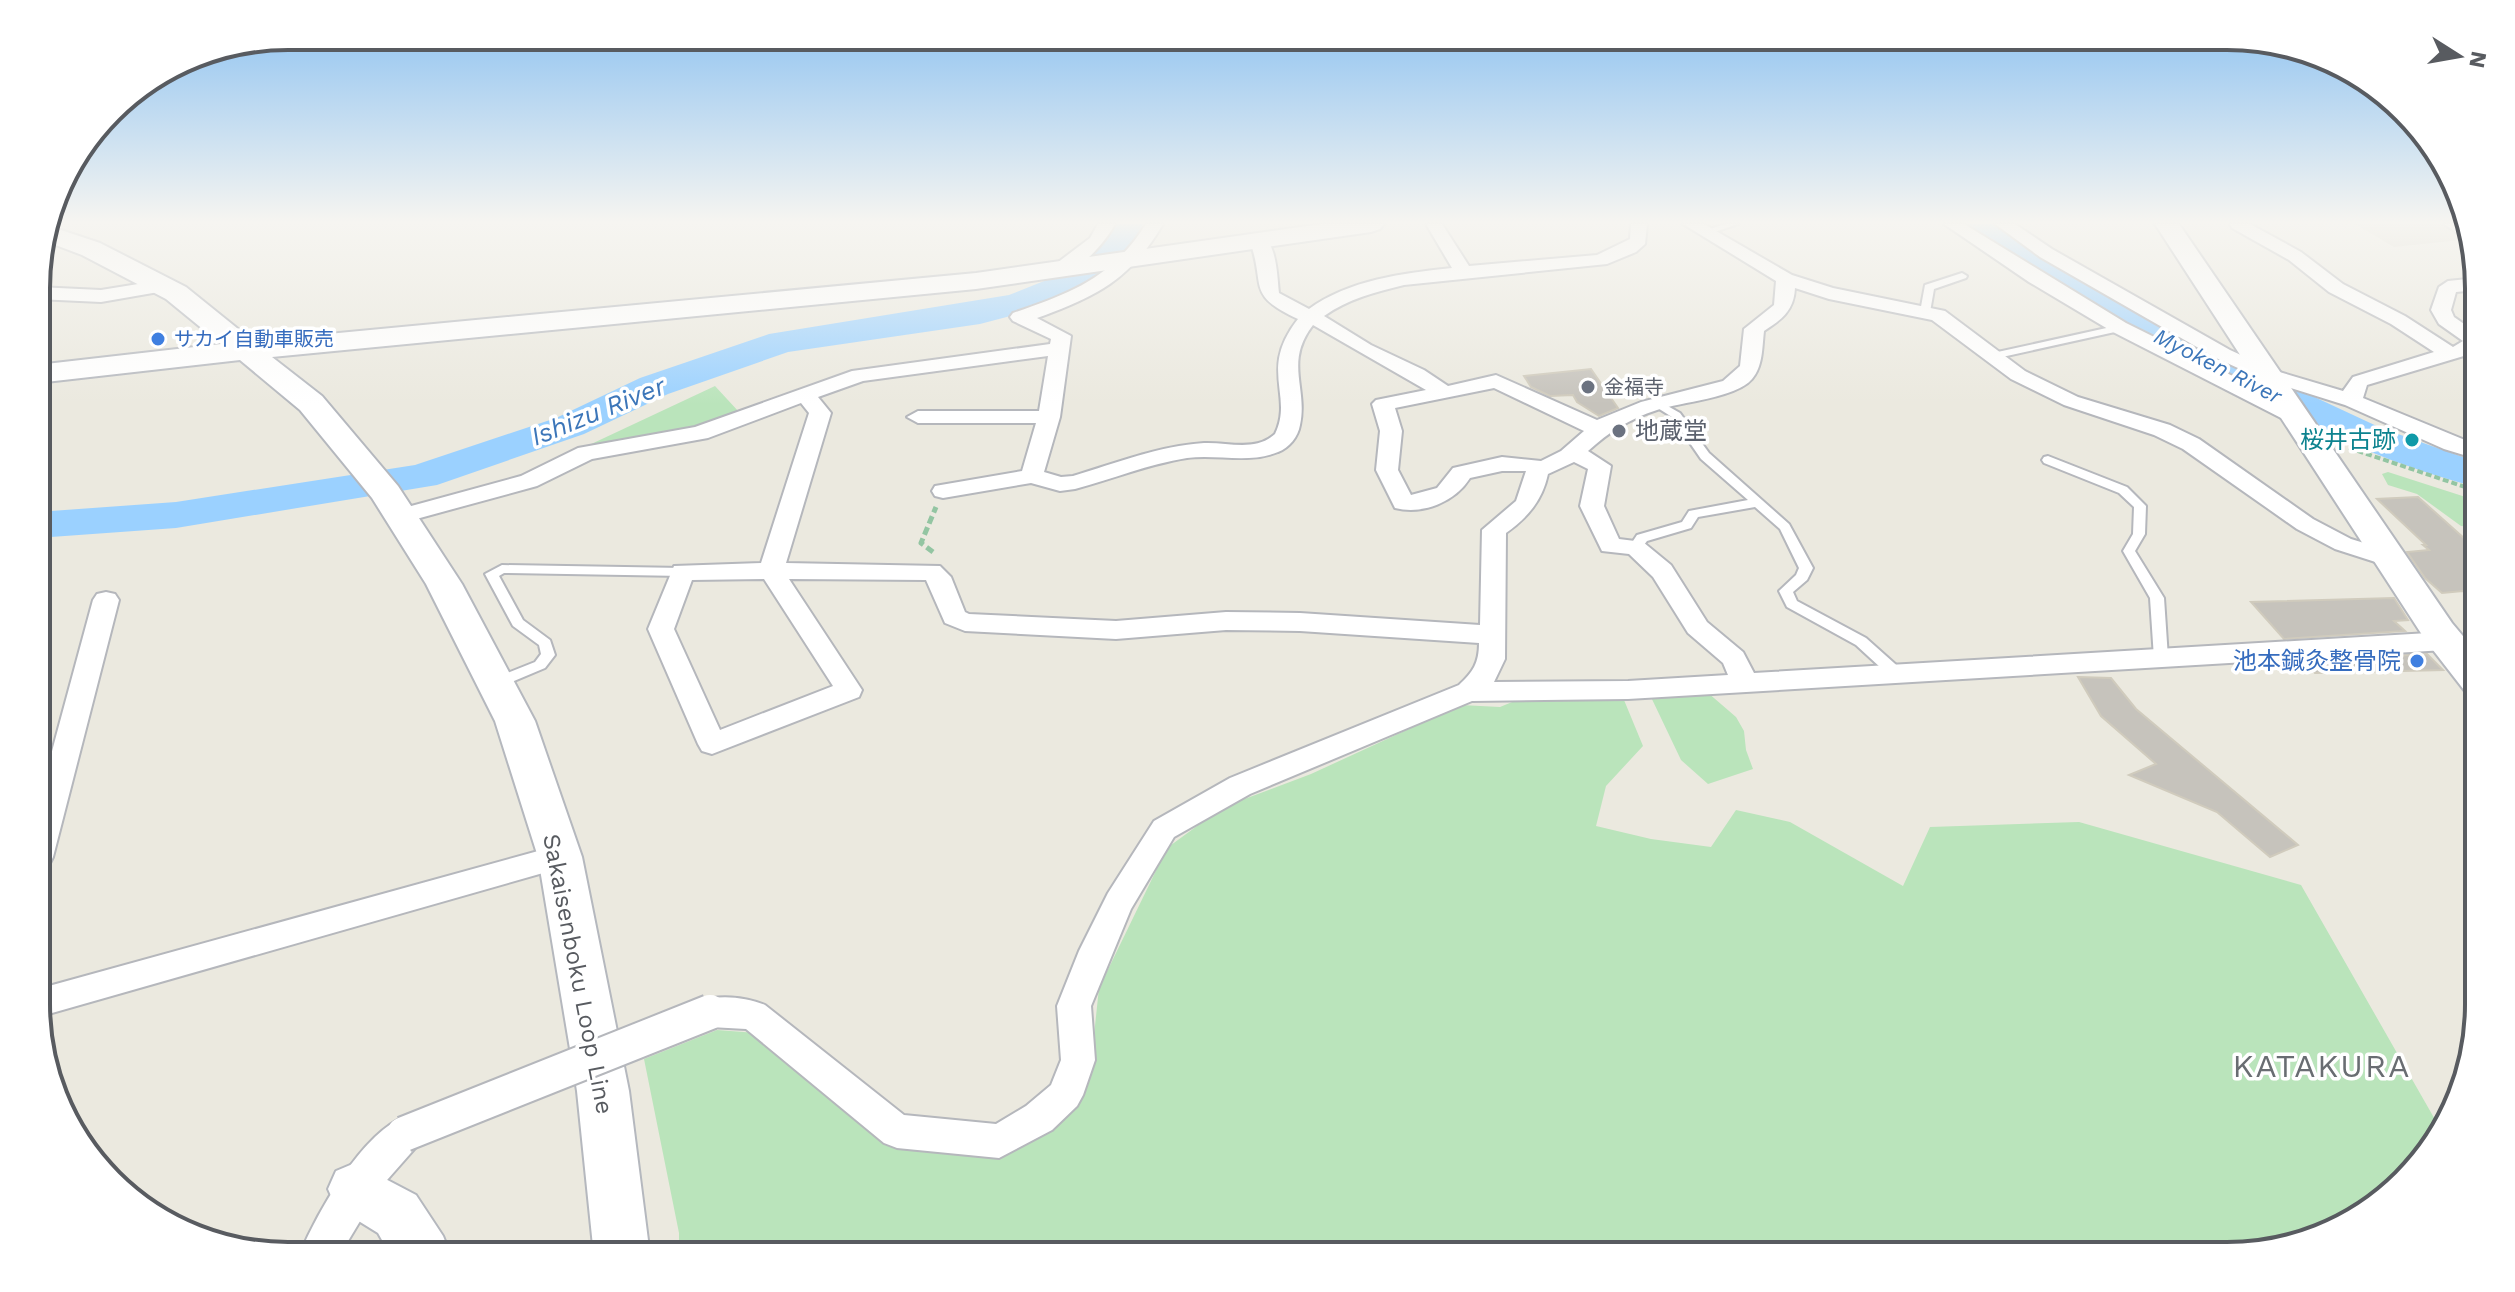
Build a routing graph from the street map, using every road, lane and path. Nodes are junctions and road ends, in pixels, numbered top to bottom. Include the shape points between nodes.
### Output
1 (160, 284) edge
2 (941, 284) edge
3 (1100, 284) edge
4 (1269, 284) edge
5 (1377, 284) edge
6 (1786, 284) edge
7 (1802, 284) edge
8 (1937, 284) edge
9 (2047, 284) edge
10 (2099, 284) edge
11 (2208, 284) edge
12 (2331, 284) edge
13 (2465, 285) edge
14 (163, 286) junction
15 (51, 294) edge
16 (1925, 312) junction
17 (1309, 317) junction
18 (2120, 328) junction
19 (2465, 333) edge
20 (1059, 349) junction
21 (249, 350) junction
22 (2465, 350) edge
23 (2451, 354) junction
24 (1993, 356) junction
25 (51, 372) edge
26 (2270, 377) junction
27 (1443, 392) junction
28 (806, 396) junction
29 (2352, 401) junction
30 (1657, 403) junction
31 (918, 417) dead end
32 (1049, 417) junction
33 (2298, 421) junction
34 (1598, 429) junction
35 (2465, 448) edge
36 (1572, 452) junction
37 (2048, 460) dead end
38 (1544, 468) junction
39 (1032, 476) junction
40 (2465, 486) edge
41 (383, 491) junction
42 (943, 491) joint
43 (1759, 502) junction
44 (1635, 547) junction
45 (2391, 559) junction
46 (771, 571) junction
47 (683, 572) junction
48 (931, 572) junction
49 (106, 600) dead end
50 (1493, 635) junction
51 (2445, 641) junction
52 (2161, 658) junction
53 (2465, 665) edge
54 (1898, 675) junction
55 (1745, 683) junction
56 (494, 685) junction
57 (1469, 692) junction
58 (50, 811) edge
59 (560, 857) junction
60 (50, 1000) edge
61 (355, 1189) junction
62 (326, 1242) edge
63 (414, 1242) edge
64 (620, 1242) edge

1 - 14 street, Sakaisenboku Loop Line
2 - 21 street
3 - 20 street via 1020,317 1061,336
4 - 17 street via 1277,302
5 - 17 street via 1351,292
6 - 30 street via 1787,300 1780,311 1754,329 1750,366 1743,377
7 - 16 street
8 - 16 lane via 1929,287
9 - 18 street
10 - 26 street
11 - 26 street
12 - 23 street
13 - 19 street via 2448,287 2441,310
14 - 15 street via 101,296
14 - 21 street, Sakaisenboku Loop Line
16 - 24 street via 1938,315
17 - 27 street
17 - 39 street via 1287,357 1284,380 1291,422 1280,443 1259,450 1178,453 1060,484
18 - 24 lane
18 - 33 street
20 - 28 street via 859,375
20 - 32 street
21 - 25 street
21 - 41 street, Sakaisenboku Loop Line via 311,403
22 - 23 street
23 - 29 street via 2360,381
24 - 45 street via 2071,401 2191,444 2305,524 2343,544
26 - 29 street
26 - 33 street
27 - 34 street via 1458,393 1496,381
27 - 38 street via 1383,404 1391,431 1387,470 1403,503 1446,494 1461,473 1490,465 1515,461
28 - 41 street via 700,433 586,453 529,481
28 - 46 street via 820,413
29 - 35 street
30 - 34 street
30 - 43 lane via 1676,415 1705,456
31 - 32 street
32 - 39 street
33 - 40 path
33 - 45 street
34 - 36 street
36 - 38 street
36 - 44 street via 1600,466 1592,506 1610,546
37 - 52 lane via 2123,490 2140,506 2139,534 2129,551 2157,598
38 - 50 street via 1538,470 1533,495 1523,509 1494,530
39 - 42 street
41 - 56 street, Sakaisenboku Loop Line via 444,584
42 - 48 path via 921,543 937,556
43 - 44 lane via 1693,514 1687,525 1642,538
43 - 54 lane via 1785,527 1806,568 1786,591 1792,604 1853,633
44 - 55 street via 1662,571 1697,627 1734,658
45 - 51 street
46 - 47 street
46 - 47 street via 849,690 712,744 661,629
46 - 48 street
47 - 56 lane via 502,569 492,574 518,623 545,643 548,655 540,665
48 - 50 street via 939,577 954,617 965,622 1116,630 1285,622
49 - 58 street
50 - 57 street via 1492,659
51 - 52 street
51 - 53 street
52 - 54 street
54 - 55 street
55 - 57 street
56 - 59 street, Sakaisenboku Loop Line via 515,721
57 - 61 street, bridge via 1240,786 1164,829 1119,902 1074,1006 1078,1060 1065,1095 1039,1118 999,1141 897,1131 753,1015 710,1012 404,1134
59 - 60 street
59 - 64 street, Sakaisenboku Loop Line via 603,1091
61 - 62 street
61 - 63 street via 397,1214

